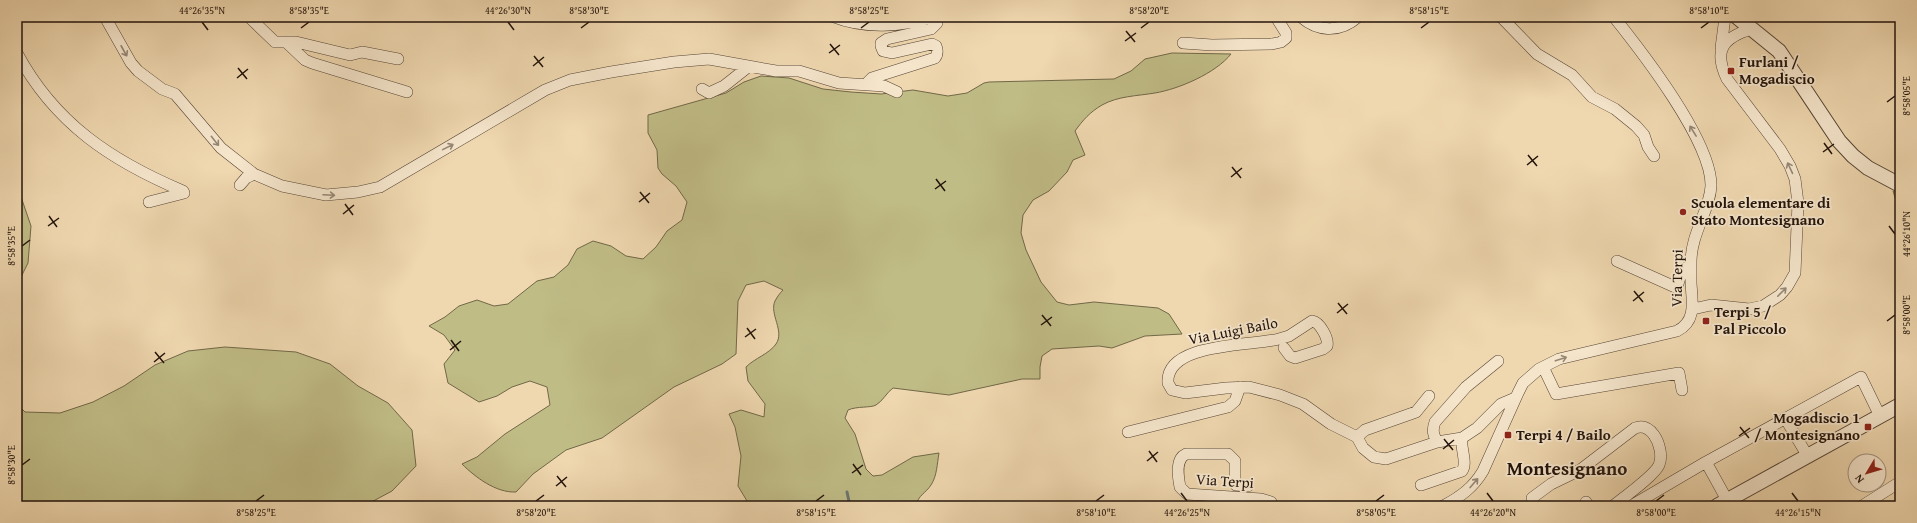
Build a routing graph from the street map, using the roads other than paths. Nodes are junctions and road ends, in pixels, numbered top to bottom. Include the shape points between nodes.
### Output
1 (106, 17) edge
2 (249, 17) edge
3 (834, 17) edge
4 (934, 17) edge
5 (1276, 17) edge
6 (1301, 17) edge
7 (1501, 17) edge
8 (1614, 17) edge
9 (1725, 17) edge
10 (1737, 17) edge
11 (1355, 19) edge
12 (1751, 29) junction
13 (287, 43) junction
14 (1183, 43) dead end
15 (1722, 48) junction
16 (17, 53) edge
17 (398, 59) dead end
18 (748, 67) junction
19 (866, 84) junction
20 (702, 89) dead end
21 (407, 92) dead end
22 (897, 92) dead end
23 (1654, 156) dead end
24 (254, 174) junction
25 (1900, 184) edge
26 (240, 185) dead end
27 (149, 202) dead end
28 (1617, 261) dead end
29 (1691, 268) junction
30 (1693, 309) junction
31 (1284, 348) dead end
32 (1498, 361) dead end
33 (1545, 366) junction
34 (1240, 387) junction
35 (1682, 390) dead end
36 (1429, 396) dead end
37 (1515, 398) junction
38 (1900, 405) edge
39 (1880, 416) junction
40 (1786, 418) junction
41 (1128, 432) dead end
42 (1357, 437) junction
43 (1462, 438) junction
44 (1437, 442) junction
45 (1807, 455) junction
46 (1706, 462) junction
47 (1900, 482) edge
48 (1421, 485) dead end
49 (1248, 486) dead end
50 (1532, 498) dead end
51 (1722, 503) edge
52 (1615, 505) edge
53 (1273, 506) edge
54 (1443, 506) edge
55 (1632, 506) edge
56 (1862, 506) edge

1 -> 24 street via 131,64 138,72 174,94 221,148
2 - 13 street via 275,42
3 - 4 street via 843,21 877,25 900,25
4 - 19 street via 937,23 931,29 887,39 881,46 883,52 892,53 932,44 937,50 935,58 872,78
5 - 14 street via 1286,33 1286,38 1281,42 1212,45
6 - 11 street via 1316,27 1326,29 1338,29
7 - 23 street via 1537,54 1572,75 1592,97 1615,109 1636,126 1644,135
29 -> 8 street, Via Terpi via 1691,248 1711,187 1708,167 1699,141 1655,71
9 - 15 street
10 - 12 street
12 - 15 street via 1732,37
12 - 25 street via 1779,51 1839,141 1868,168
13 - 17 street via 296,42 350,55 362,52
13 - 21 street via 305,60 312,63
30 -> 15 street via 1711,305 1749,309 1762,306 1780,295 1795,273 1798,203 1795,179 1780,149 1726,79 1720,67
16 - 27 street via 49,102 65,120 124,163 184,191 182,194
18 - 19 street via 799,71 839,83
18 - 20 street via 709,94
24 -> 18 street via 282,186 326,195 372,190 557,84 684,60 714,59
19 - 22 street via 884,86
24 - 26 street
28 - 29 street via 1675,287 1682,271
29 - 30 street, Via Terpi
33 -> 30 street, Via Terpi via 1559,359 1677,331 1684,328
31 - 34 street, Via Luigi Bailo via 1295,358 1323,349 1328,341 1318,323 1312,321 1289,336 1279,339 1192,352 1174,363 1167,378 1169,387 1181,393
32 - 44 street via 1466,387 1435,422 1433,433
33 - 35 street via 1556,394 1679,372
33 - 37 street, Via Terpi via 1523,383
34 - 41 street via 1235,401 1228,407
34 - 42 street, Via Luigi Bailo via 1255,388 1296,400 1331,424
36 - 42 street via 1416,412 1365,430
37 - 43 street, Via Luigi Bailo via 1501,404 1477,428
54 -> 37 street, Via Terpi via 1460,497 1475,484
38 - 39 street
39 - 40 street via 1861,377
39 - 45 street
40 - 45 street
40 - 46 street
42 - 44 street, Via Luigi Bailo via 1368,453 1380,459
43 - 44 street, Via Luigi Bailo
43 - 48 street via 1464,469
45 - 51 street
46 - 51 street
46 - 55 street
47 - 56 street
49 - 53 street, Via Terpi via 1236,485 1235,461 1228,454 1186,454 1179,463 1180,487 1187,494 1261,499 1271,502
50 - 52 street via 1551,484 1580,470 1635,428 1646,428 1657,441 1659,465

